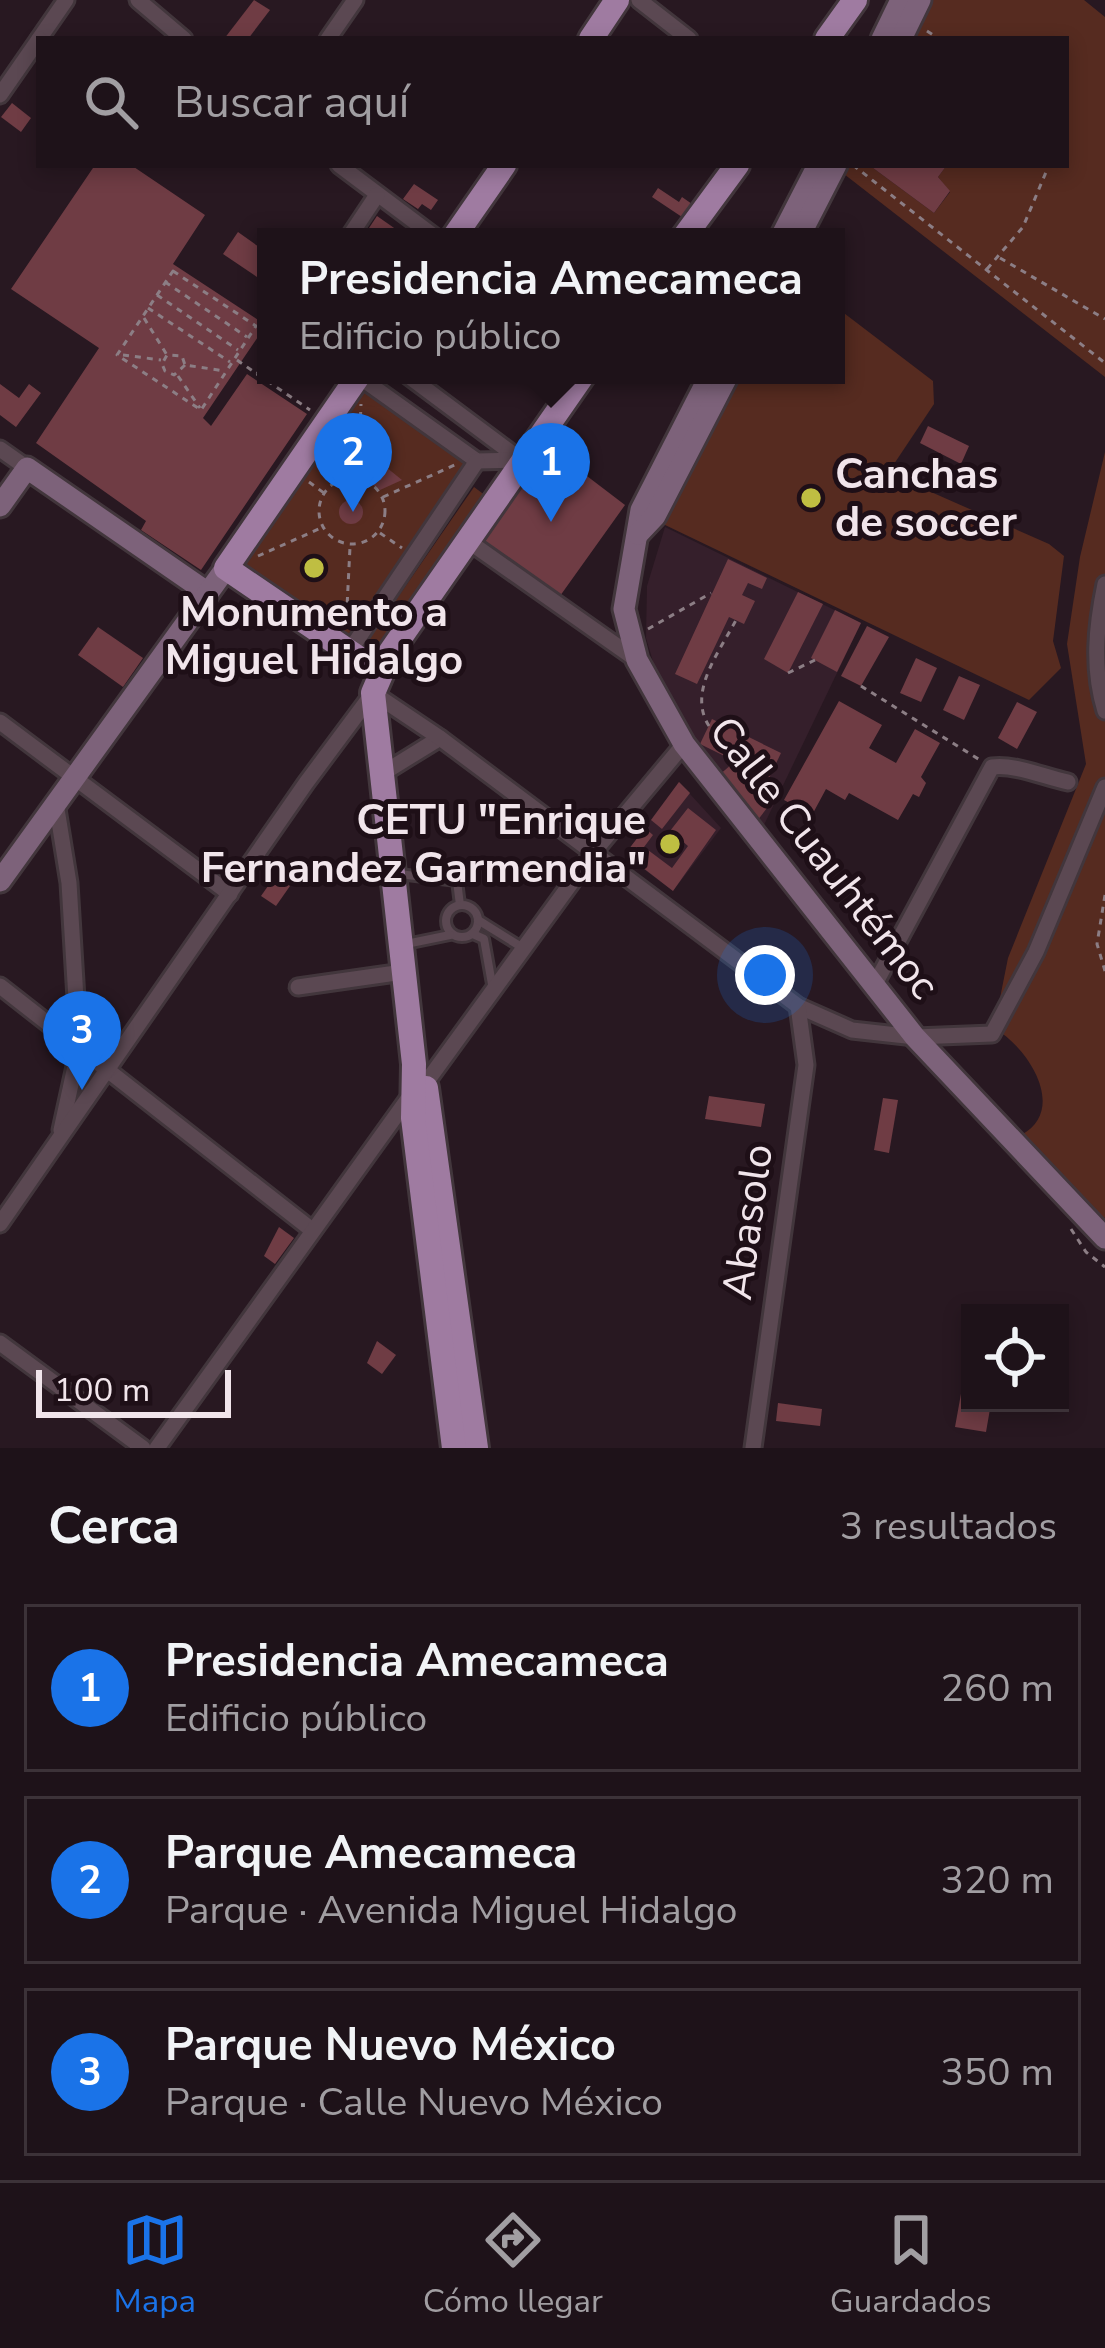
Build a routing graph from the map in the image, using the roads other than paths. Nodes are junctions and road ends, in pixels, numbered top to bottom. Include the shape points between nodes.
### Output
1 (66, 0) edge
2 (138, 0) edge
3 (356, 0) edge
4 (617, 0) edge
5 (639, 0) edge
6 (855, 0) edge
7 (901, 0) edge
8 (920, 0) edge
9 (41, 36) edge
10 (180, 36) edge
11 (330, 36) edge
12 (593, 36) edge
13 (685, 36) edge
14 (829, 36) edge
15 (883, 36) edge
16 (902, 36) edge
17 (36, 43) edge
18 (0, 95) edge
19 (343, 168) edge
20 (502, 168) edge
21 (734, 168) edge
22 (816, 168) edge
23 (834, 168) edge
24 (377, 195) junction
25 (355, 228) edge
26 (423, 228) edge
27 (460, 228) edge
28 (690, 228) edge
29 (786, 228) edge
30 (804, 228) edge
31 (354, 384) edge
32 (369, 384) edge
33 (419, 384) edge
34 (576, 384) edge
35 (708, 389) edge
36 (0, 449) edge
37 (520, 460) junction
38 (470, 461) junction
39 (27, 468) junction
40 (0, 506) edge
41 (468, 541) junction
42 (226, 568) junction
43 (1105, 584) edge
44 (208, 593) junction
45 (349, 652) junction
46 (637, 660) junction
47 (376, 683) junction
48 (1105, 711) edge
49 (0, 722) edge
50 (440, 738) junction
51 (684, 744) junction
52 (380, 775) junction
53 (74, 776) junction
54 (1068, 782) dead end
55 (1105, 787) edge
56 (56, 802) junction
57 (593, 853) junction
58 (392, 873) junction
59 (0, 881) edge
60 (230, 894) junction
61 (460, 904) junction
62 (478, 920) junction
63 (473, 934) junction
64 (452, 935) junction
65 (524, 948) junction
66 (401, 958) junction
67 (874, 984) junction
68 (0, 986) edge
69 (298, 987) dead end
70 (493, 988) junction
71 (798, 1006) junction
72 (914, 1036) junction
73 (79, 1048) junction
74 (108, 1071) junction
75 (417, 1080) junction
76 (59, 1139) junction
77 (0, 1224) edge
78 (312, 1230) junction
79 (1105, 1238) edge
80 (0, 1343) edge
81 (143, 1448) edge
82 (158, 1448) edge
83 (454, 1448) edge
84 (476, 1448) edge
85 (753, 1448) edge

1 - 9 street
2 - 10 street
3 - 11 street
4 - 12 main road
5 - 13 street
6 - 14 main road
7 - 15 main road
8 - 16 main road
17 - 18 street
19 - 24 street
20 - 27 main road
21 - 28 main road
22 - 29 main road
23 - 30 main road
24 - 25 street
24 - 26 street
31 - 42 main road
32 - 38 street
33 - 37 street
34 - 37 main road
35 - 46 main road, Calle Cuauhtémoc via 640,510 624,609
36 - 39 street
37 - 38 street
37 - 41 main road
38 - 45 street
39 - 40 main road
39 - 44 main road
41 - 46 street
41 - 47 main road
42 - 44 main road
42 - 45 main road
43 - 48 street via 1096,628
44 - 53 main road
45 - 47 main road
46 - 51 main road, Calle Cuauhtémoc
47 - 50 street
47 - 52 main road
47 - 60 street
49 - 53 street
50 - 52 street
50 - 57 street
51 - 57 street
51 - 67 main road, Calle Cuauhtémoc
52 - 58 main road
53 - 56 main road
53 - 60 street
54 - 67 street via 992,767
55 - 72 street, Calle Cuauhtémoc via 992,1034
56 - 59 main road
56 - 73 street
57 - 65 street
57 - 71 street
58 - 61 lane via 457,881
58 - 66 main road
60 - 74 street
61 - 62 lane
61 - 64 lane via 445,920
62 - 63 lane
62 - 65 lane
63 - 64 lane
63 - 70 lane via 484,939
64 - 66 lane
65 - 70 street
66 - 69 street
66 - 75 main road
67 - 72 main road, Calle Cuauhtémoc
68 - 73 street
70 - 75 street
71 - 72 street via 852,1030
71 - 85 street, Abasolo via 806,1065
72 - 79 main road
73 - 74 street
73 - 76 street
74 - 76 street
74 - 78 street
75 - 78 street
75 - 83 main road
75 - 84 main road
76 - 77 street
78 - 82 street
80 - 81 street

